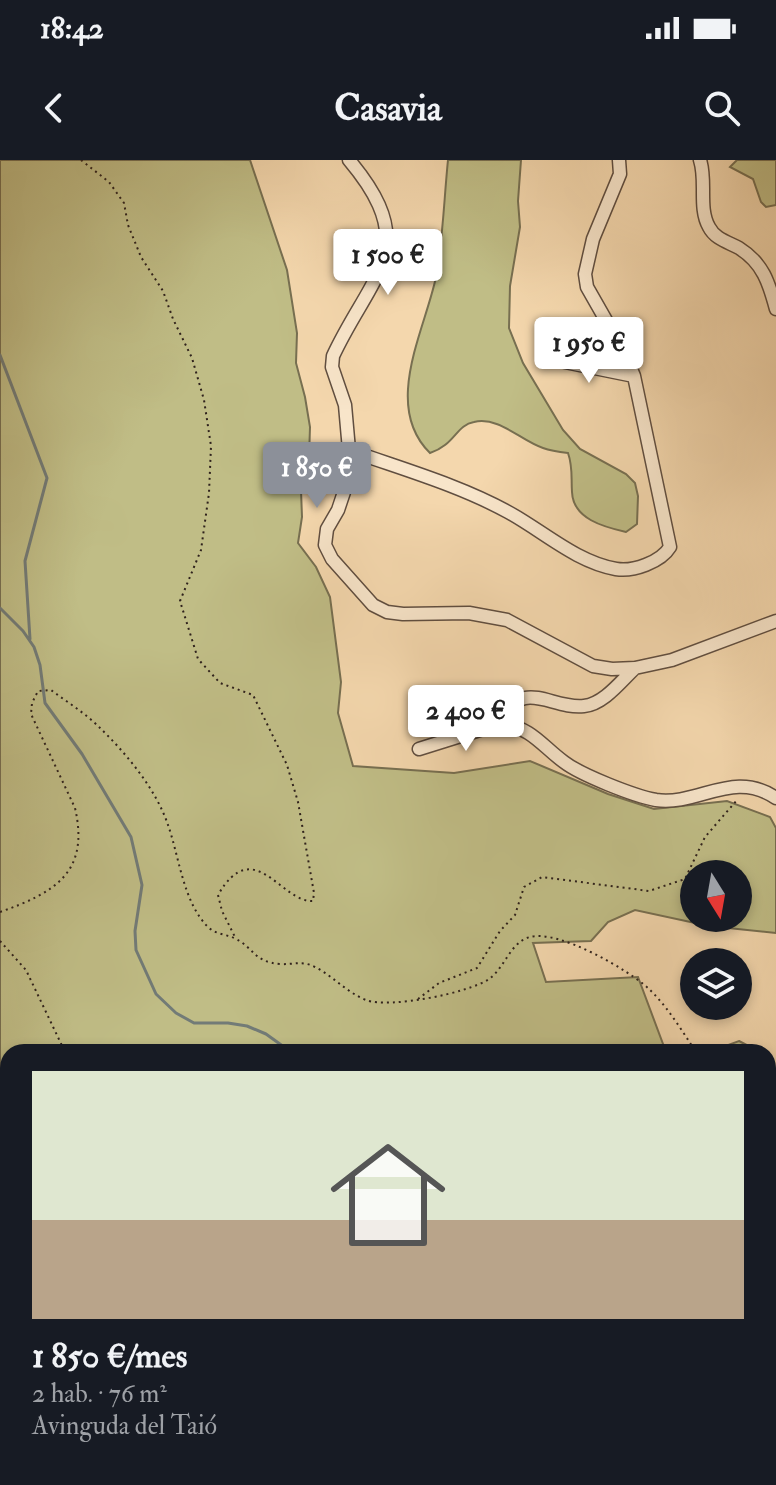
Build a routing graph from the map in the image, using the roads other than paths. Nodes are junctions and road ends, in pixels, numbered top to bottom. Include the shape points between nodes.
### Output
1 (349, 160) edge
2 (619, 160) edge
3 (700, 160) edge
4 (776, 309) edge
5 (550, 359) dead end
6 (634, 376) junction
7 (349, 450) junction
8 (776, 621) edge
9 (635, 668) junction
10 (502, 723) junction
11 (419, 749) dead end
12 (776, 798) edge

1 - 7 street via 378,202 387,231 385,258 373,288 333,356
2 - 6 street via 620,174 593,239 585,274
3 - 4 street via 710,230 755,260 767,276
5 - 6 street
6 - 7 street via 670,547 665,555 639,567 601,565 460,489
7 - 9 street via 346,486 325,545 373,605 403,614 469,613 507,620 593,666
8 - 9 street via 709,648
9 - 10 street via 598,702 584,706 537,697 517,700
10 - 11 street
10 - 12 street via 530,732 566,764 656,800 747,785

